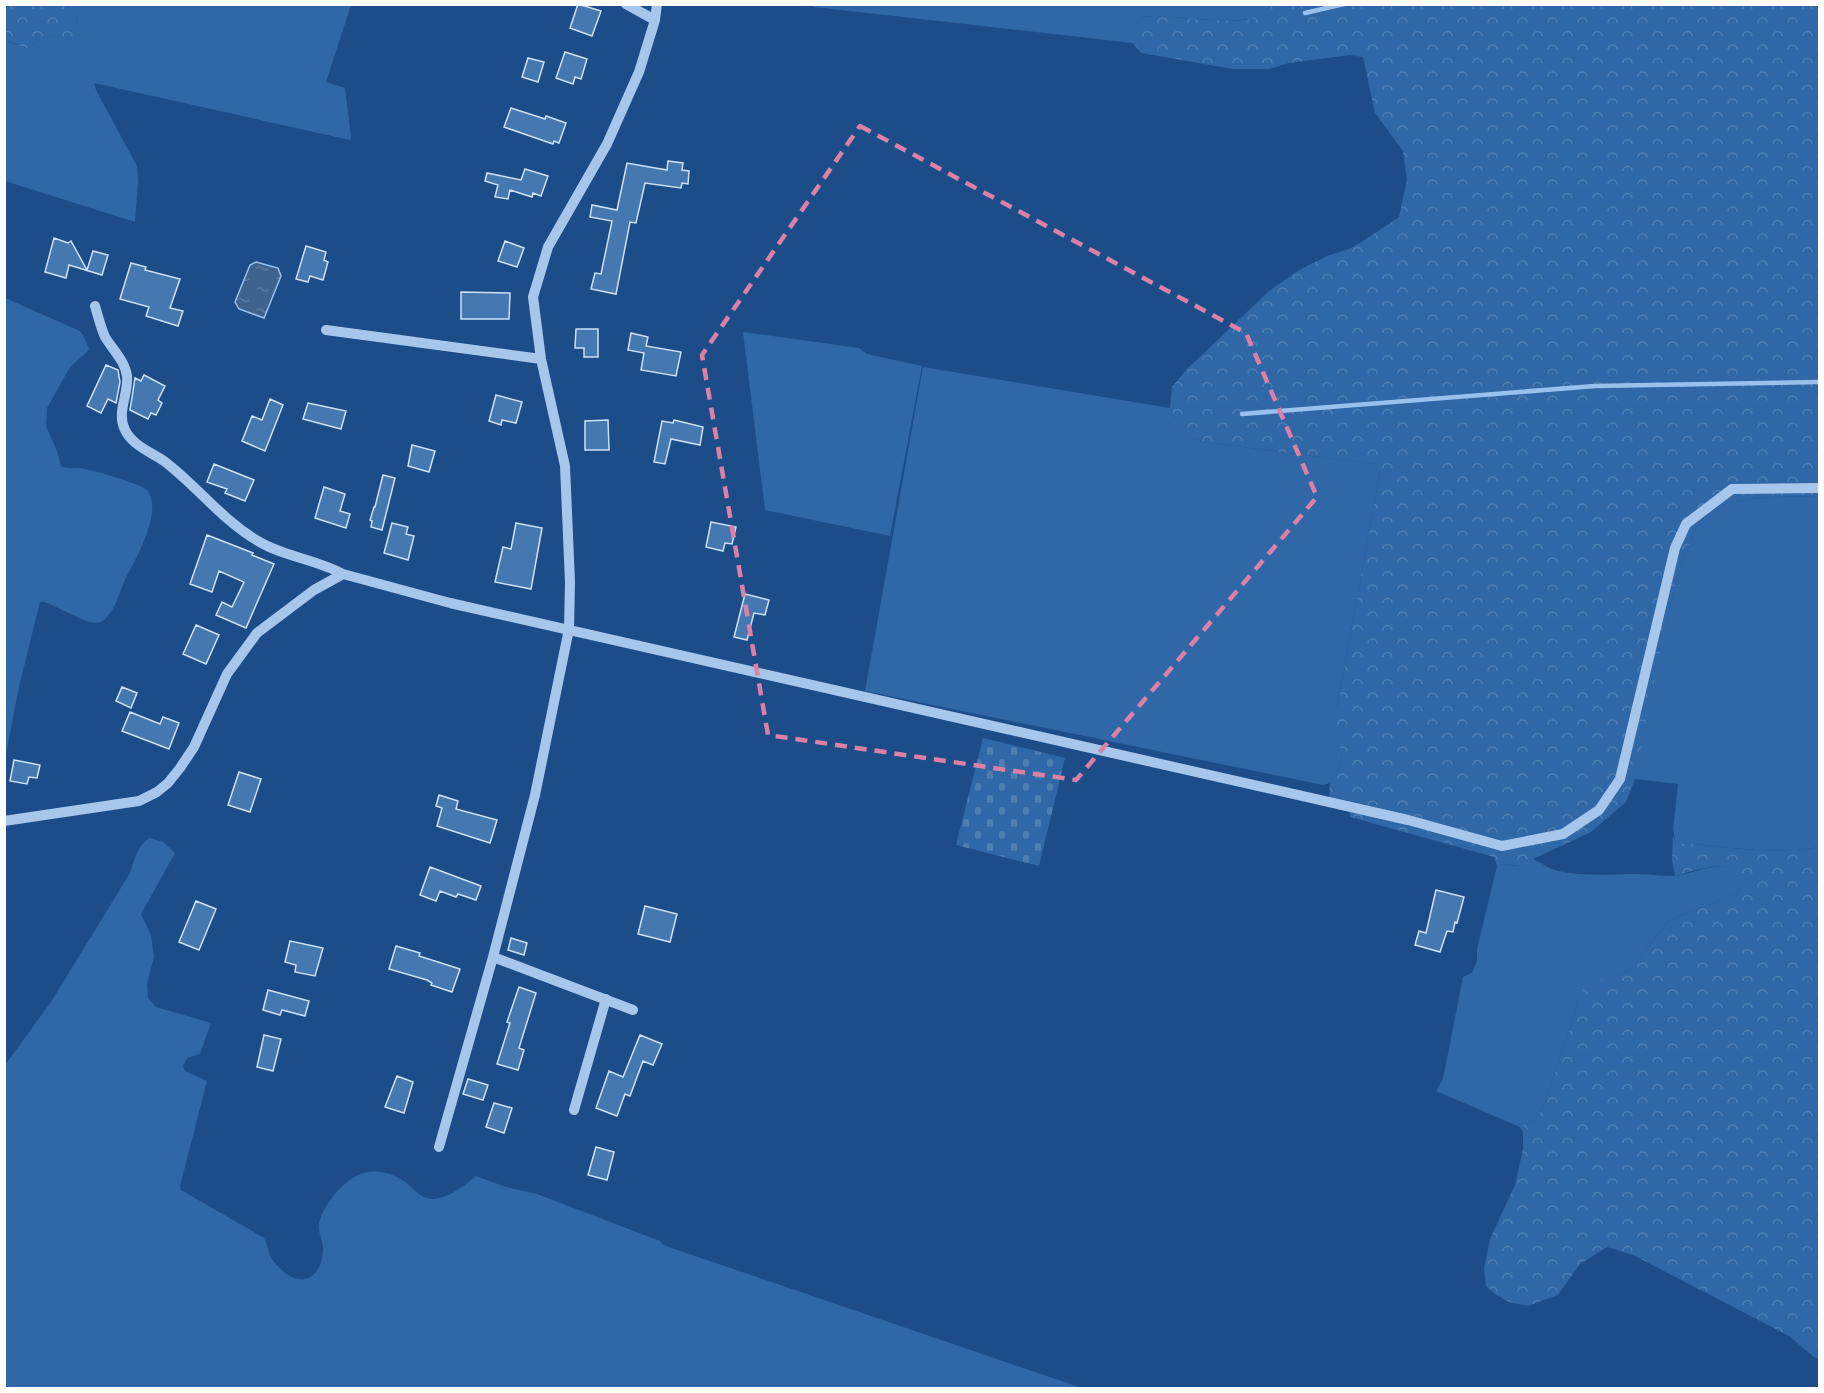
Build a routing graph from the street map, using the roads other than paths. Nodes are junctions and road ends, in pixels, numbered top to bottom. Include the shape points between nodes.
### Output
1 (626, 4) edge
2 (657, 4) edge
3 (655, 20) junction
4 (95, 306) dead end
5 (326, 330) dead end
6 (541, 359) junction
7 (1820, 488) edge
8 (343, 574) junction
9 (569, 629) junction
10 (4, 820) edge
11 (493, 957) junction
12 (606, 999) junction
13 (633, 1010) dead end
14 (574, 1110) dead end
15 (439, 1147) dead end

1 - 3 street
2 - 3 street
3 - 6 street via 639,72 607,144 548,247 533,297
4 - 8 street via 105,335 124,364 127,378 122,421 136,443 165,461 239,529 259,542
5 - 6 street
6 - 9 street via 565,466
7 - 9 street via 1732,489 1686,524 1675,548 1620,779 1599,810 1563,834 1502,846 1408,820
8 - 9 street
8 - 10 street via 314,590 257,633 227,674 194,747 157,792 139,801
9 - 11 street via 535,795
11 - 12 street
11 - 15 street
12 - 13 street
12 - 14 street

